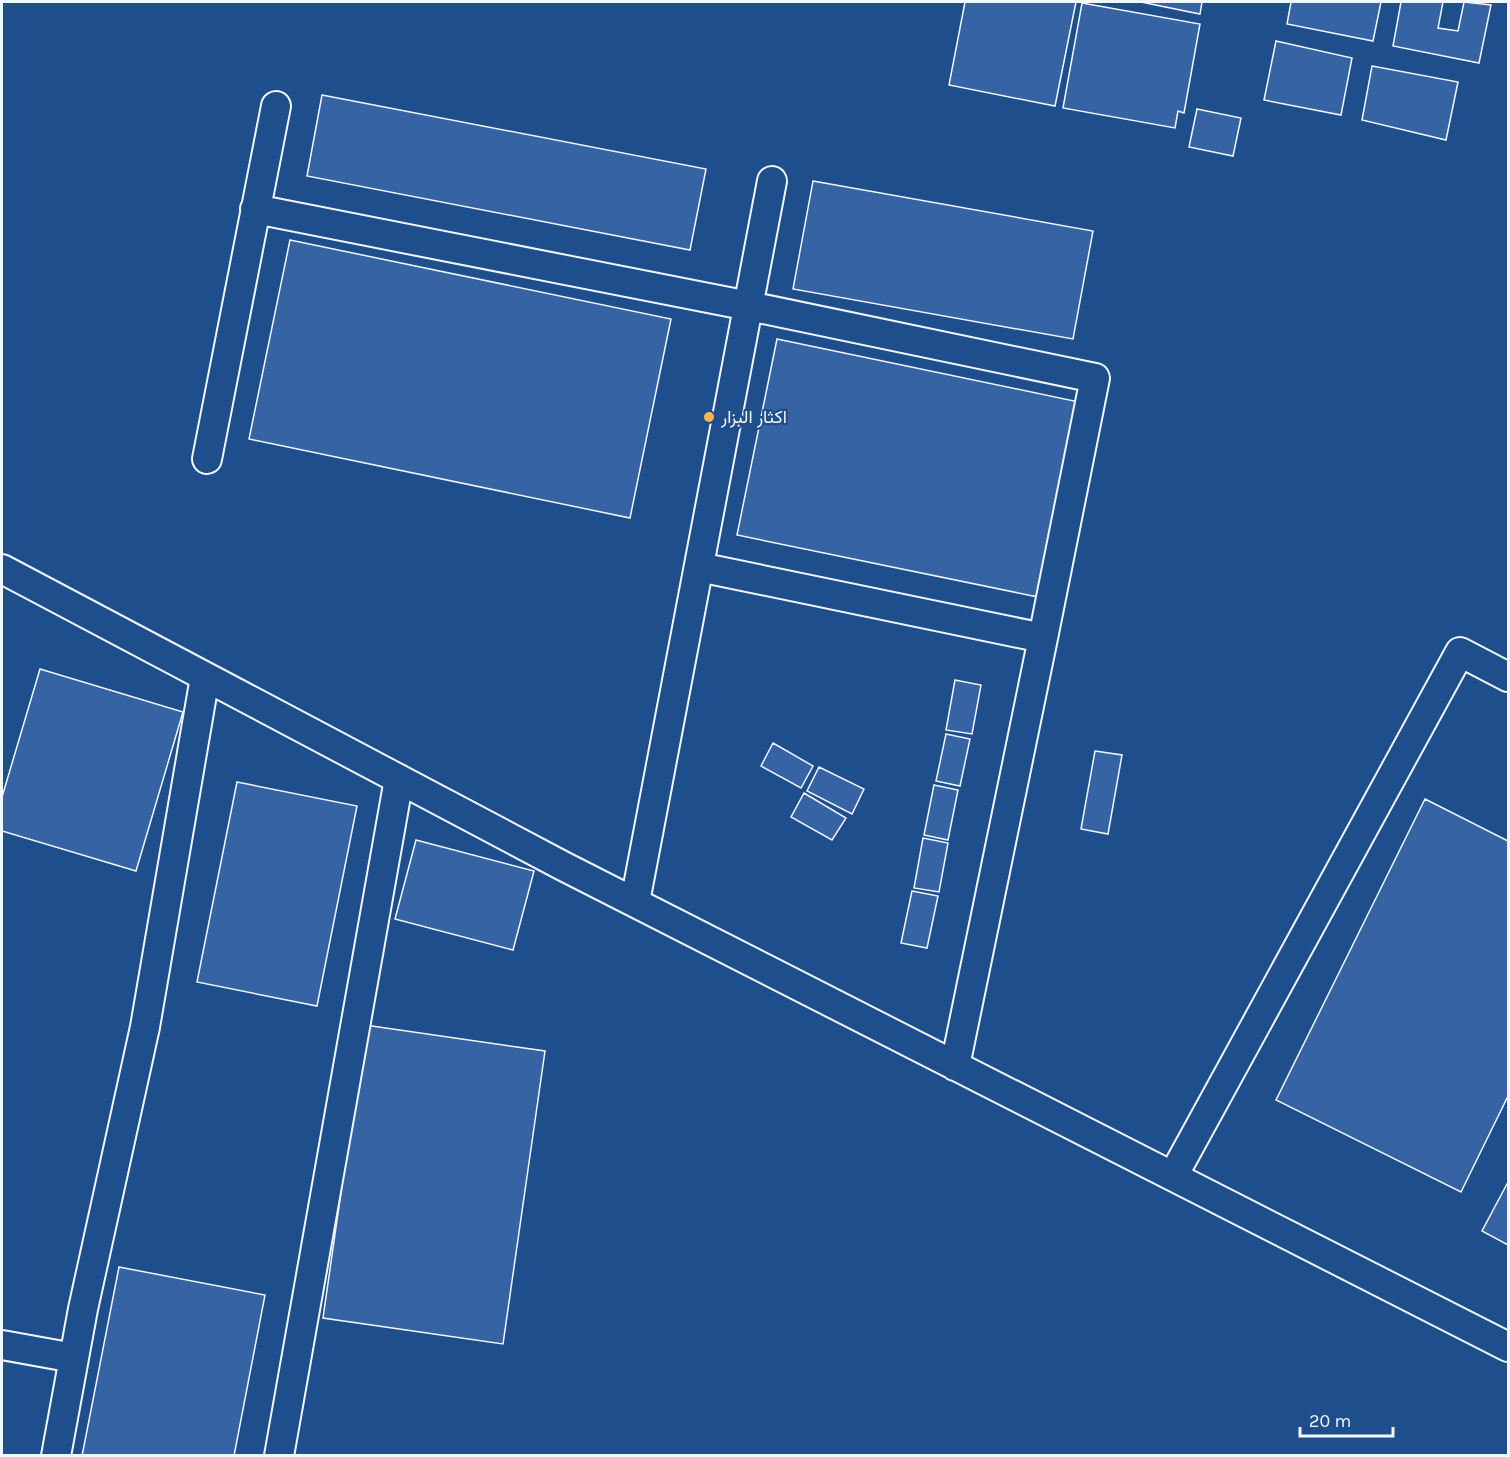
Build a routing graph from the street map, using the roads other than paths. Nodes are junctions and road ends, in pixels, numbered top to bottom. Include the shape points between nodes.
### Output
1 (276, 106) dead end
2 (772, 181) dead end
3 (255, 209) junction
4 (749, 306) junction
5 (207, 459) dead end
6 (699, 567) junction
7 (2, 569) edge
8 (1043, 638) junction
9 (205, 677) junction
10 (1509, 677) edge
11 (399, 779) junction
12 (635, 902) junction
13 (955, 1066) junction
14 (1173, 1176) junction
15 (2, 1345) edge
16 (1509, 1347) edge
17 (74, 1358) junction
18 (56, 1455) edge
19 (279, 1455) edge

1 - 3 street
2 - 4 street
3 - 4 street
3 - 5 street
4 - 6 street
4 - 8 street via 1095,378
6 - 8 street
6 - 12 street
7 - 9 street
8 - 13 street
9 - 11 street
9 - 17 street via 145,1027
10 - 14 street via 1460,652
11 - 12 street
11 - 19 street
12 - 13 street
13 - 14 street
14 - 16 street
15 - 17 street
17 - 18 street

